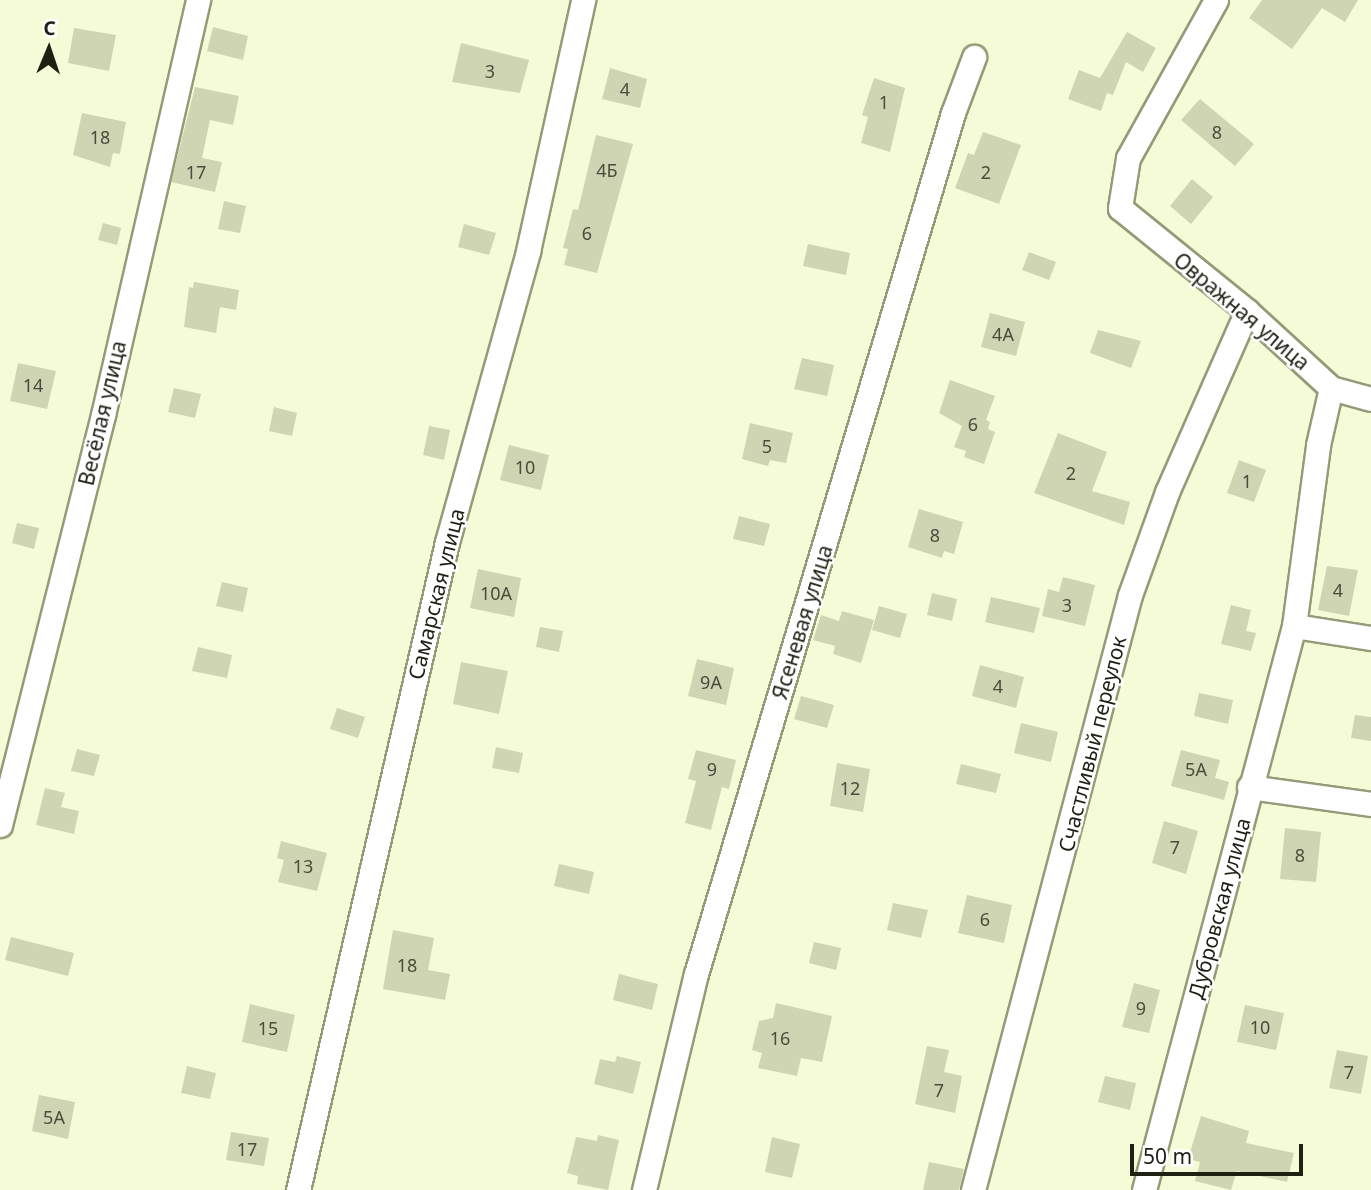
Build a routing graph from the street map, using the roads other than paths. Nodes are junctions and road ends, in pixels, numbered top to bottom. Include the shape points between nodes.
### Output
1 (198, 0) edge
2 (583, 0) edge
3 (1216, 0) edge
4 (975, 57) dead end
5 (1247, 311) junction
6 (1331, 387) junction
7 (1371, 399) edge
8 (1294, 626) junction
9 (1371, 638) edge
10 (1249, 787) junction
11 (1371, 804) edge
12 (0, 825) edge
13 (298, 1190) edge
14 (644, 1190) edge
15 (972, 1190) edge
16 (1144, 1190) edge

1 - 12 street, Весёлая улица via 103,415
2 - 13 street, Самарская улица via 528,251 447,542
3 - 5 street, Овражная улица via 1128,158 1120,208
4 - 14 street, Ясеневая улица via 953,113 727,869
5 - 6 street, Овражная улица
5 - 15 street, Счастливый переулок via 1167,492 1130,595
6 - 7 street, Овражная улица
6 - 8 street, Дубровская улица via 1318,444
8 - 9 street
8 - 10 street, Дубровская улица
10 - 11 street
10 - 16 street, Дубровская улица

